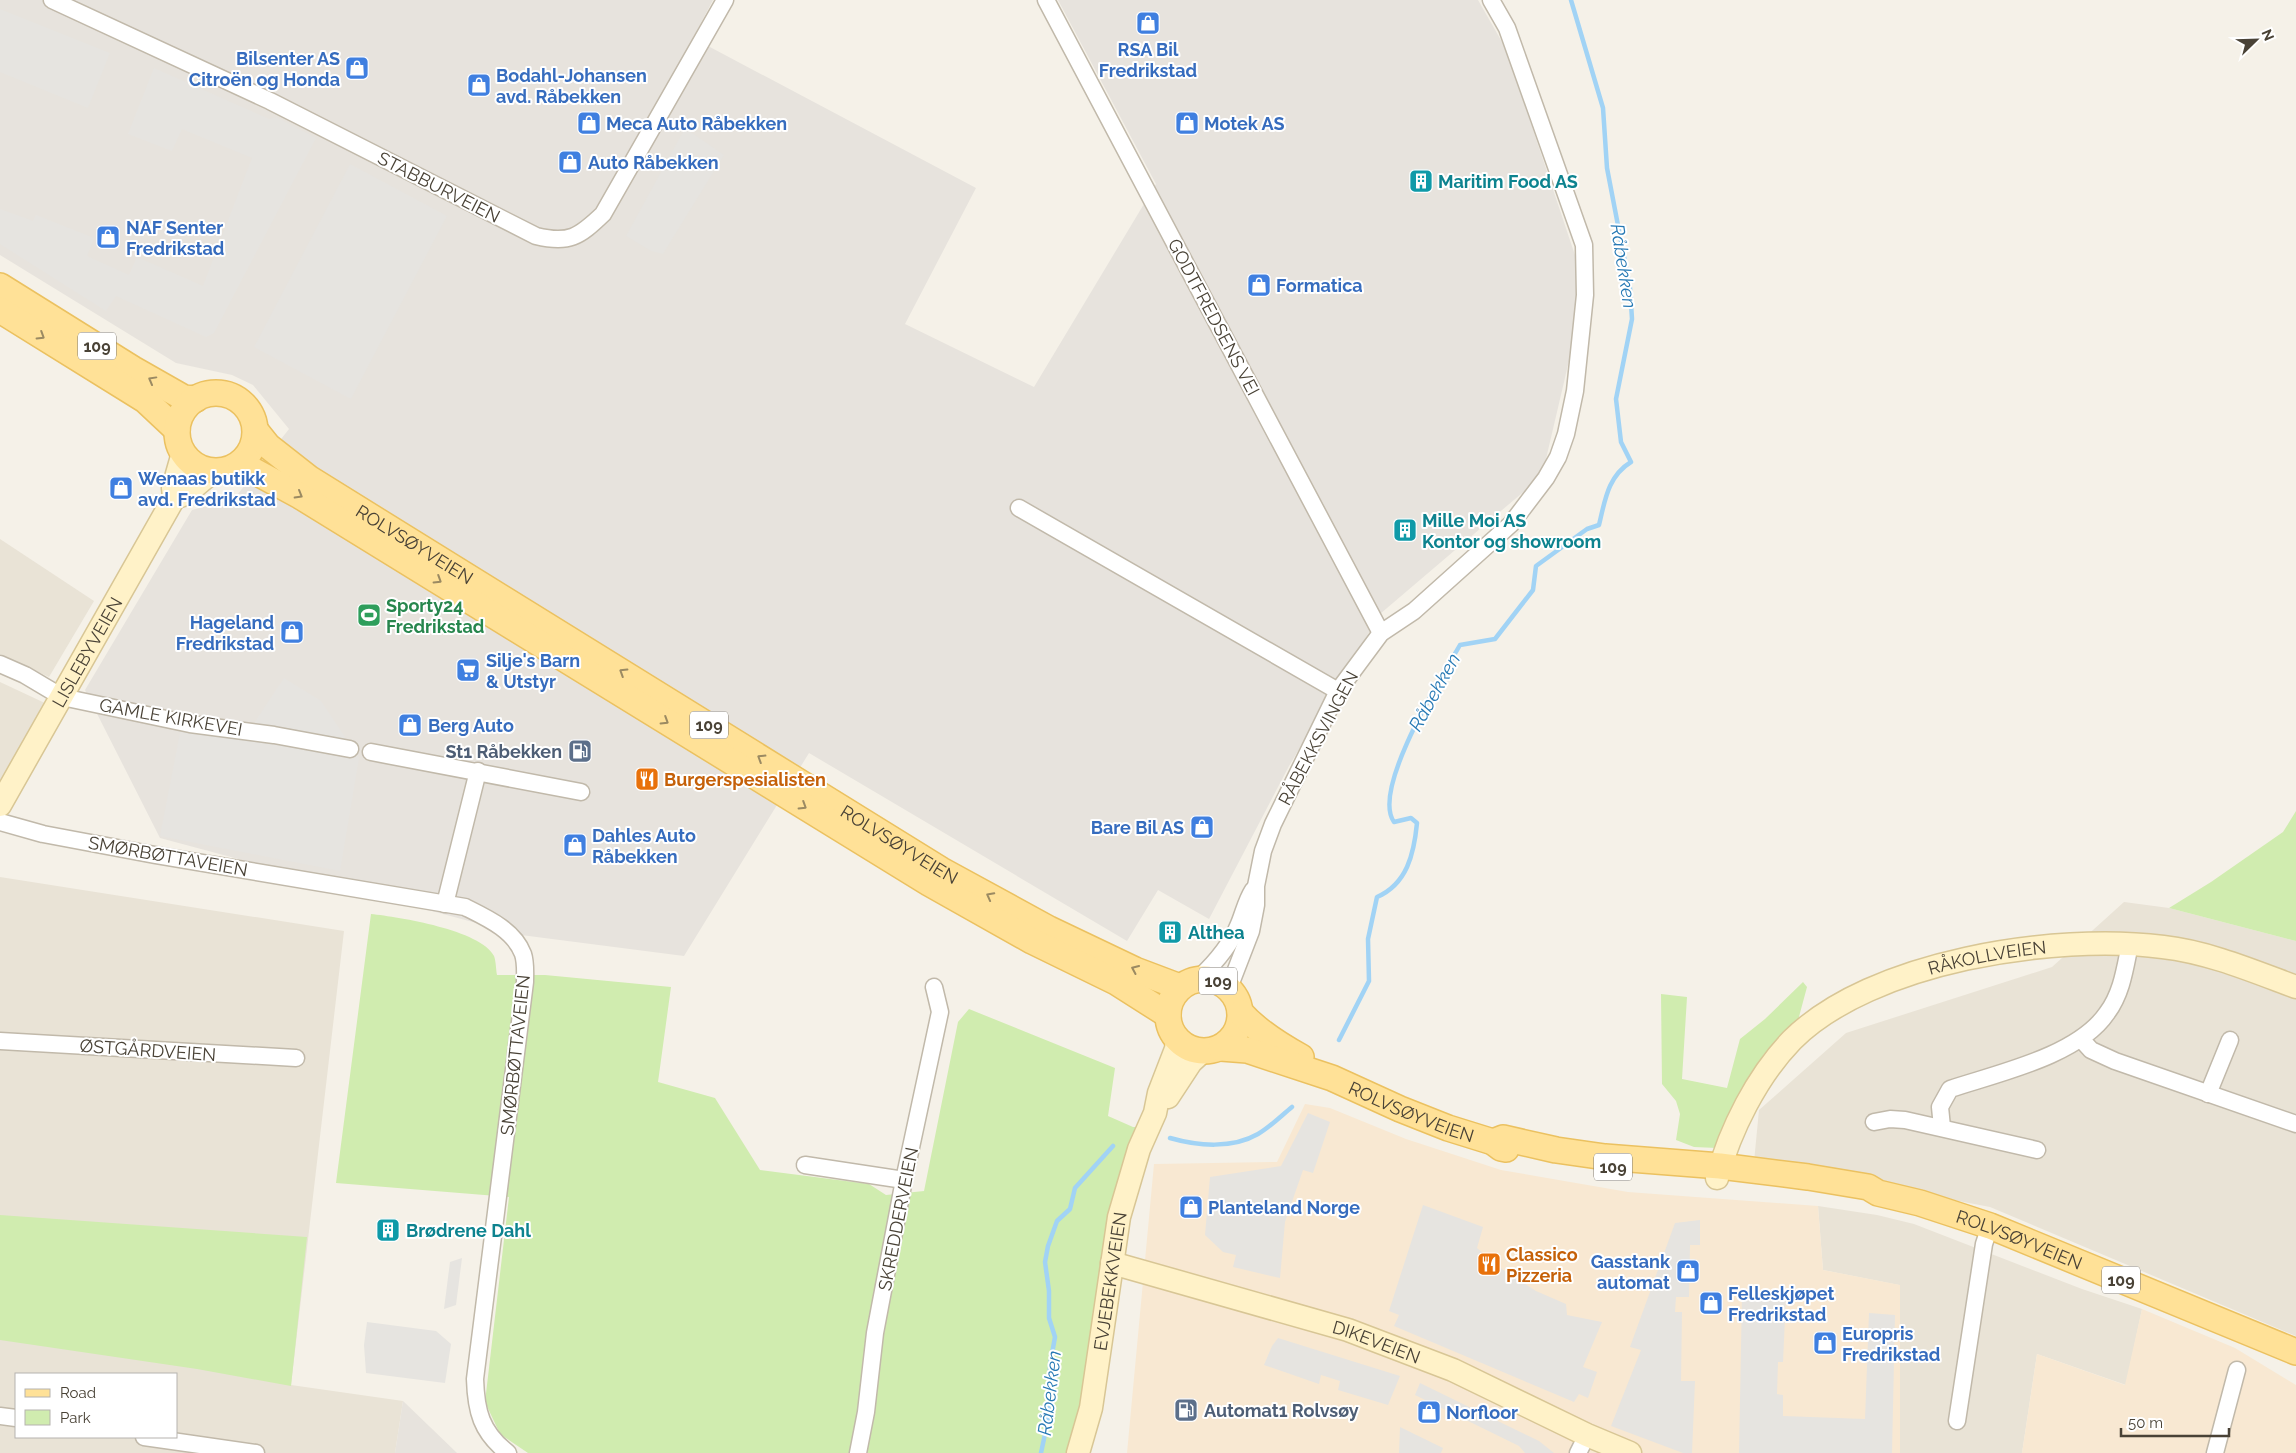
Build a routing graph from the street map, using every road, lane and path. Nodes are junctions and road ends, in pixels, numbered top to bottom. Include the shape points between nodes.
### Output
1 (52, 0) edge
2 (725, 0) edge
3 (1046, 0) edge
4 (1491, 0) edge
5 (0, 286) edge
6 (0, 310) edge
7 (196, 399) junction
8 (256, 431) junction
9 (180, 442) junction
10 (241, 464) junction
11 (214, 472) junction
12 (174, 498) junction
13 (1019, 508) dead end
14 (1382, 633) junction
15 (0, 664) edge
16 (1338, 691) junction
17 (62, 697) junction
18 (350, 748) dead end
19 (371, 752) dead end
20 (478, 771) junction
21 (581, 792) dead end
22 (0, 805) edge
23 (0, 822) edge
24 (1256, 886) junction
25 (446, 904) junction
26 (2130, 944) junction
27 (1189, 983) junction
28 (2296, 986) edge
29 (934, 987) dead end
30 (1230, 988) junction
31 (1241, 1013) junction
32 (1168, 1015) junction
33 (2081, 1039) junction
34 (1177, 1040) junction
35 (2230, 1040) dead end
36 (0, 1041) edge
37 (1212, 1050) junction
38 (296, 1058) dead end
39 (1332, 1078) junction
40 (2208, 1094) junction
41 (1155, 1113) junction
42 (1874, 1122) dead end
43 (2296, 1124) edge
44 (1942, 1127) junction
45 (2038, 1150) dead end
46 (805, 1166) dead end
47 (1728, 1173) junction
48 (904, 1180) junction
49 (1990, 1226) junction
50 (1112, 1263) junction
51 (2296, 1352) edge
52 (2237, 1370) dead end
53 (0, 1416) edge
54 (15, 1418) edge
55 (1957, 1421) dead end
56 (151, 1438) edge
57 (1582, 1444) edge
58 (256, 1453) edge
59 (508, 1453) edge
60 (858, 1453) edge
61 (1078, 1453) edge
62 (1630, 1453) edge
63 (2215, 1453) edge

1 - 2 street, STABBURVEIEN via 270,101 536,236 563,240 575,237 603,214
3 - 14 street, GODTFREDSENS VEI
4 - 14 street, RÅBEKKSVINGEN via 1507,28 1584,245 1585,295 1575,391 1558,457 1532,499 1511,524 1414,611
7 -> 5 main road, 109 via 184,398 133,369
6 -> 9 main road, 109 via 145,400
7 - 8 main road, 109 via 211,394 228,395 242,403 253,417
7 - 9 main road via 181,415
8 - 10 main road via 252,451
27 -> 8 main road, ROLVSØYVEIEN / 109 via 1135,970 1049,929 941,870 310,479 268,446
9 - 11 main road, 109 via 197,466
9 - 12 street, LISLEBYVEIEN
10 - 11 main road
10 -> 32 main road, ROLVSØYVEIEN / 109 via 300,496 929,883 1032,941 1116,982
11 - 12 street, LISLEBYVEIEN via 202,478 184,496
12 - 17 street, LISLEBYVEIEN
13 - 16 street
14 - 16 street, RÅBEKKSVINGEN
15 - 17 street, GAMLE KIRKEVEI
16 - 24 street, RÅBEKKSVINGEN via 1273,824 1263,851
17 - 18 street, GAMLE KIRKEVEI via 190,724
17 - 22 street, LISLEBYVEIEN
19 - 20 street
20 - 21 street
20 - 25 street
23 - 25 street, SMØRBØTTAVEIEN via 43,834 155,855
24 - 27 street, RÅBEKKSVINGEN via 1246,901 1230,942 1209,969
24 - 30 street, RÅBEKKSVINGEN via 1252,931
25 - 59 street, SMØRBØTTAVEIEN via 465,907 498,925 520,947 525,964 475,1379 476,1405 485,1428 495,1443
26 - 28 street, RÅKOLLVEIEN via 2190,951
26 - 33 street via 2122,984 2107,1014
26 - 47 street, RÅKOLLVEIEN via 2045,947 1981,955 1914,973 1868,990 1823,1016 1793,1039 1755,1088 1738,1125
27 - 30 main road, 109 via 1215,980
27 - 32 main road, 109 via 1171,1000
29 - 48 street, SKREDDERVEIEN via 940,1012
30 - 31 main road, 109
31 - 37 main road, 109 via 1239,1027 1232,1039
31 - 39 main road, ROLVSØYVEIEN / 109 via 1281,1046 1313,1063
32 - 34 main road via 1170,1028
33 - 40 street via 2091,1050 2115,1061
33 - 44 street via 2039,1059 1950,1089 1940,1107
34 - 37 main road, 109 via 1189,1048
34 - 41 street, EVJEBEKKVEIEN
35 - 40 street
36 - 38 street, ØSTGÅRDVEIEN
37 - 39 main road, ROLVSØYVEIEN / 109 via 1247,1050
37 - 41 street, EVJEBEKKVEIEN via 1191,1062
39 - 47 main road, ROLVSØYVEIEN / 109 via 1418,1117 1493,1142 1501,1148 1563,1160
40 - 43 street
41 - 50 street, EVJEBEKKVEIEN via 1139,1149 1119,1217
42 - 44 street via 1905,1120
44 - 45 street via 1964,1135
46 - 48 street
47 - 49 main road, ROLVSØYVEIEN / 109 via 1864,1194 1878,1193
48 - 60 street, SKREDDERVEIEN via 875,1333
49 - 51 main road, ROLVSØYVEIEN / 109
49 - 55 street via 1984,1244
50 - 57 street, DIKEVEIEN via 1348,1330 1453,1370
50 - 61 street, EVJEBEKKVEIEN via 1091,1408
52 - 63 street
53 - 54 street
56 - 58 street
57 - 62 street, DIKEVEIEN

